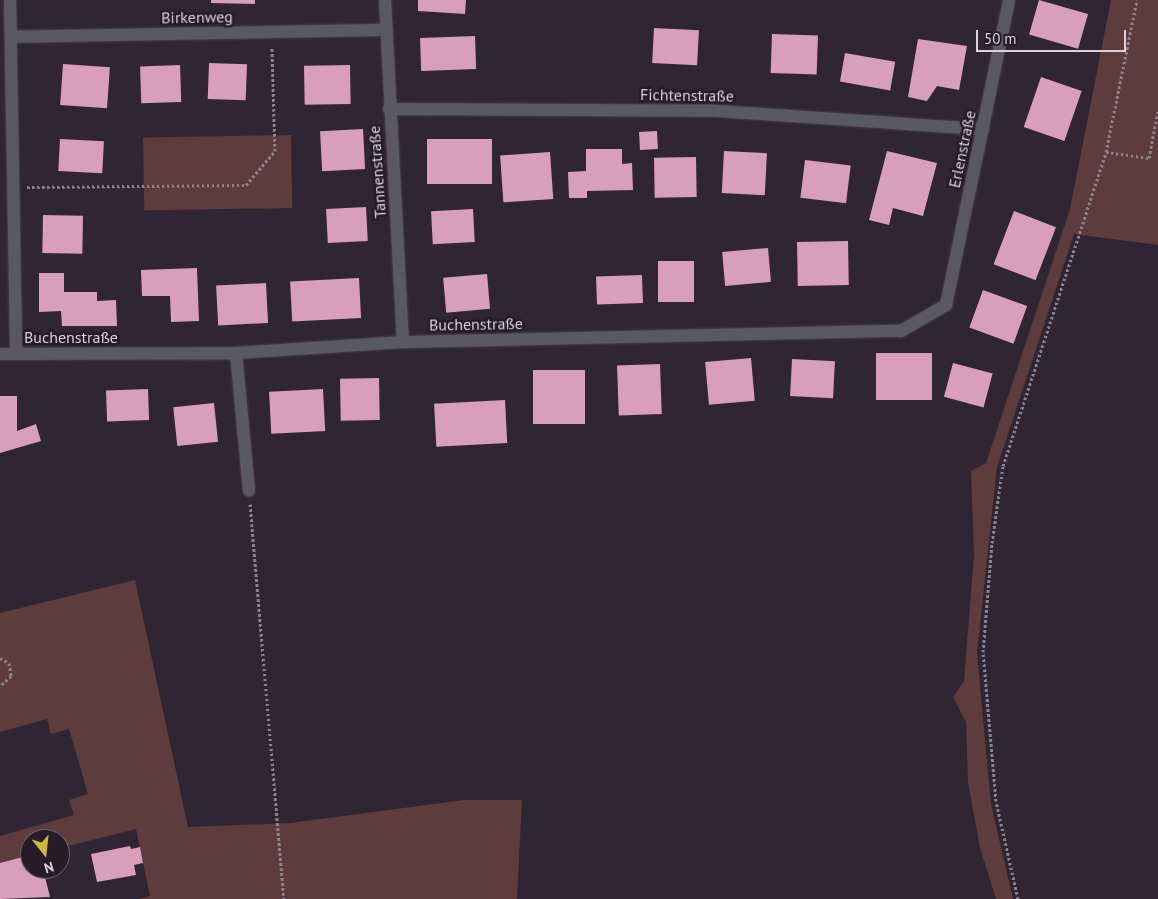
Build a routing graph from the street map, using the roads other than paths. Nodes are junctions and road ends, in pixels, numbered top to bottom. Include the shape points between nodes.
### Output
1 (10, 0) edge
2 (384, 0) edge
3 (1010, 0) edge
4 (384, 30) junction
5 (11, 37) junction
6 (5, 104) edge
7 (389, 109) junction
8 (983, 129) junction
9 (946, 305) joint
10 (404, 342) junction
11 (16, 353) junction
12 (236, 353) junction
13 (0, 354) edge
14 (249, 490) road end

1 - 5 street
2 - 4 street, Tannenstraße
3 - 8 street, Erlenstraße
4 - 5 street, Birkenweg
4 - 7 street, Tannenstraße
5 - 6 street
6 - 11 street via 12,187
7 - 8 street, Fichtenstraße via 717,111
7 - 10 street, Tannenstraße
8 - 9 street, Erlenstraße
9 - 10 street, Buchenstraße via 901,330
10 - 12 street, Buchenstraße
11 - 12 street, Buchenstraße
11 - 13 street, Buchenstraße
12 - 14 street

